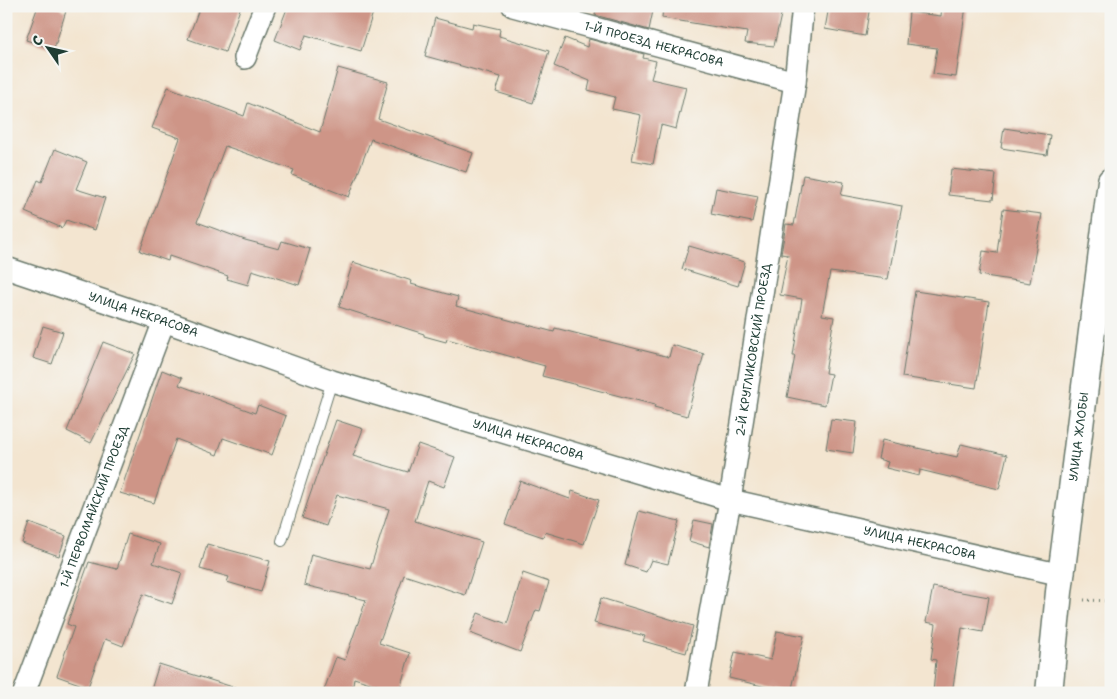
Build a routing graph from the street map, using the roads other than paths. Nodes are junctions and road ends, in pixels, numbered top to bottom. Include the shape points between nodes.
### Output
1 (265, 6) edge
2 (513, 6) edge
3 (803, 6) edge
4 (245, 58) dead end
5 (795, 82) junction
6 (1111, 181) edge
7 (6, 268) edge
8 (164, 321) junction
9 (332, 381) junction
10 (730, 500) junction
11 (282, 541) dead end
12 (1062, 575) junction
13 (24, 693) edge
14 (696, 693) edge
15 (1049, 693) edge

1 - 4 street
2 - 5 street, 1-Й ПРОЕЗД НЕКРАСОВА
3 - 5 street, 2-Й КРУГЛИКОВСКИЙ ПРОЕЗД
5 - 10 street, 2-Й КРУГЛИКОВСКИЙ ПРОЕЗД
6 - 12 street, УЛИЦА ЖЛОБЫ
7 - 8 street, УЛИЦА НЕКРАСОВА
8 - 9 street, УЛИЦА НЕКРАСОВА
8 - 13 street, 1-Й ПЕРВОМАЙСКИЙ ПРОЕЗД
9 - 10 street, УЛИЦА НЕКРАСОВА
9 - 11 lane
10 - 12 street, УЛИЦА НЕКРАСОВА
10 - 14 street, 2-Й КРУГЛИКОВСКИЙ ПРОЕЗД
12 - 15 street, УЛИЦА ЖЛОБЫ

